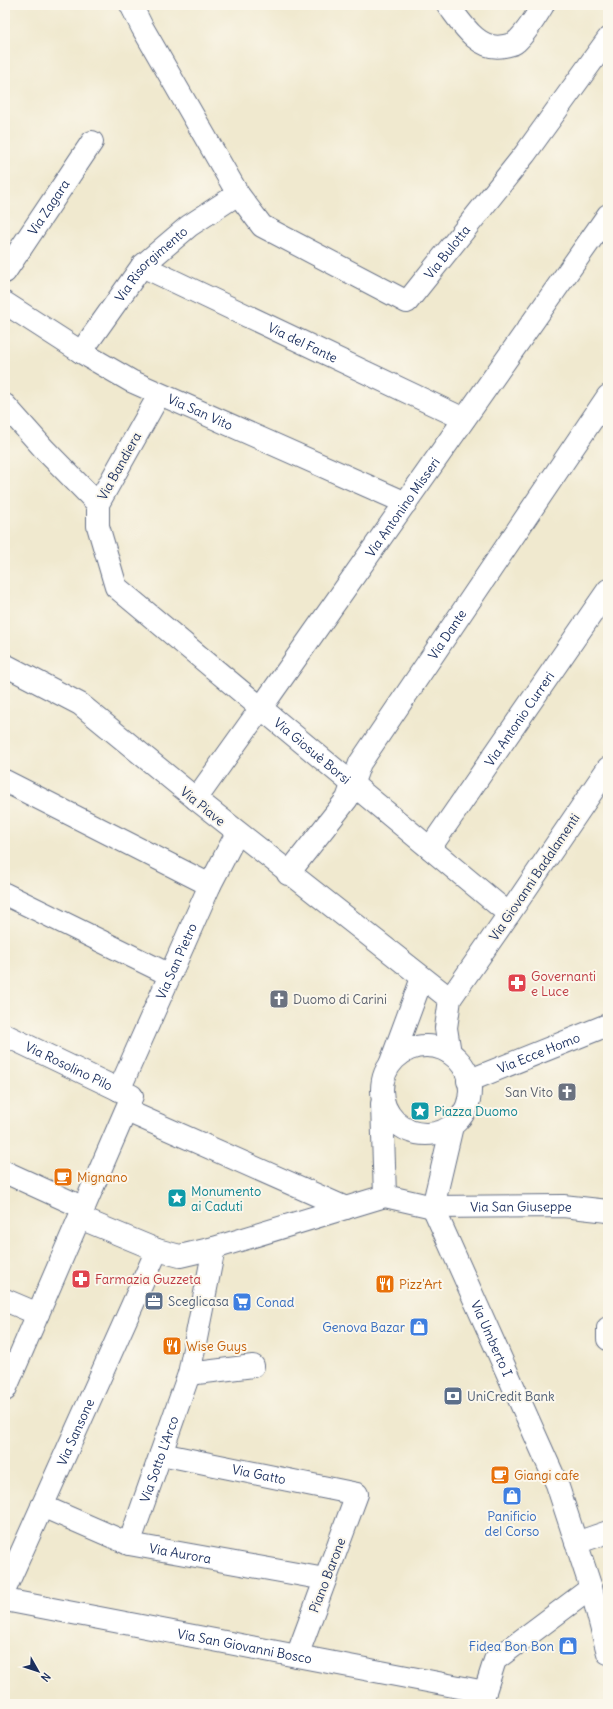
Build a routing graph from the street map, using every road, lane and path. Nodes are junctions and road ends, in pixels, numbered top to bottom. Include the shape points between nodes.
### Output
1 (131, 5) edge
2 (448, 5) edge
3 (543, 5) edge
4 (608, 38) edge
5 (92, 142) dead end
6 (238, 194) junction
7 (608, 215) edge
8 (142, 266) junction
9 (5, 272) edge
10 (5, 303) edge
11 (81, 352) junction
12 (159, 395) junction
13 (608, 396) edge
14 (5, 405) edge
15 (464, 419) junction
16 (406, 502) junction
17 (98, 504) junction
18 (116, 587) joint
19 (608, 590) edge
20 (5, 665) edge
21 (261, 708) junction
22 (608, 768) edge
23 (5, 781) edge
24 (352, 783) junction
25 (196, 799) junction
26 (237, 834) junction
27 (430, 848) junction
28 (288, 874) junction
29 (210, 885) junction
30 (5, 894) edge
31 (509, 914) junction
32 (170, 975) junction
33 (422, 978) junction
34 (454, 993) junction
35 (608, 1027) edge
36 (5, 1035) edge
37 (450, 1053) junction
38 (391, 1062) junction
39 (468, 1081) junction
40 (126, 1099) junction
41 (382, 1103) junction
42 (452, 1126) junction
43 (5, 1172) edge
44 (385, 1196) junction
45 (433, 1207) junction
46 (346, 1208) junction
47 (608, 1211) edge
48 (82, 1213) junction
49 (214, 1248) junction
50 (157, 1250) junction
51 (5, 1300) edge
52 (38, 1314) junction
53 (608, 1328) edge
54 (608, 1339) edge
55 (253, 1366) dead end
56 (190, 1374) junction
57 (5, 1390) edge
58 (161, 1454) junction
59 (358, 1494) joint
60 (42, 1506) junction
61 (608, 1532) edge
62 (576, 1543) junction
63 (129, 1544) junction
64 (325, 1579) junction
65 (591, 1588) junction
66 (5, 1589) edge
67 (5, 1600) edge
68 (608, 1653) edge
69 (296, 1656) junction
70 (483, 1698) edge

1 - 6 street
2 - 3 street via 470,34 491,46 502,47 514,44 527,30
4 - 6 street, Via Bulotta via 525,154 407,302 262,226
5 - 9 street, Via Zagara
6 - 8 street, Via Risorgimento via 189,226
7 - 15 street, Via Antonino Misseri
8 - 11 street, Via Risorgimento
8 - 15 street, Via del Fante
10 - 11 street, Via San Vito
11 - 12 street, Via San Vito
12 - 16 street, Via San Vito
12 - 17 street, Via Bandiera
13 - 24 street, Via Dante via 360,763
14 - 17 street
15 - 16 street, Via Antonino Misseri
16 - 21 street, Via Antonino Misseri
17 - 18 street, Via Bandiera via 98,526
18 - 21 street, Via Giosuè Borsi
19 - 27 street, Via Antonio Curreri
20 - 25 street, Via Piave via 80,704
21 - 24 street, Via Giosuè Borsi
21 - 25 street, Via Antonino Misseri
22 - 31 street, Via Giovanni Badalamenti
23 - 29 street
24 - 27 street, Via Giosuè Borsi
24 - 28 street, Via Dante via 347,799
25 - 26 street, Via Piave
26 - 28 street, Via Piave
26 - 29 street, Via San Pietro
27 - 31 street, Via Giosuè Borsi
28 - 33 street, Via Piave
29 - 32 street, Via San Pietro
30 - 32 street
31 - 34 street, Via Giovanni Badalamenti
32 - 40 street, Via San Pietro
33 - 34 street, Via Piave
33 - 38 street
34 - 37 street via 446,1028
35 - 39 street, Via Ecce Homo via 605,1026
36 - 40 street, Via Rosolino Pilo
37 - 38 street via 430,1046 408,1049
37 - 39 street via 465,1068
38 - 41 street via 382,1081
39 - 42 street via 471,1089 466,1110
40 - 46 street, Via Rosolino Pilo
40 - 48 street, Via San Pietro
41 - 42 street via 393,1121 411,1133 432,1135
41 - 44 street
42 - 45 street
43 - 48 street
44 - 45 street
44 - 46 street
45 - 47 street, Via San Giuseppe via 563,1206
45 - 62 street, Via Umberto I via 556,1484
46 - 49 street
48 - 50 street
48 - 52 street, Via San Pietro
49 - 50 street via 180,1256
49 - 56 street, Via Sotto L'Arco
50 - 60 street, Via Sansone
51 - 52 street
52 - 57 street, Via San Pietro
53 - 54 street
55 - 56 street
56 - 58 street, Via Sotto L'Arco
58 - 59 street, Via Gatto
58 - 63 street, Via Sotto L'Arco
59 - 64 street, Piano Barone
60 - 63 street, Via Aurora
60 - 66 street, Via Sansone
61 - 62 street
62 - 65 street, Via Umberto I
63 - 64 street, Via Aurora
64 - 69 street, Piano Barone
65 - 68 street, Via Umberto I
65 - 70 street via 495,1660
67 - 69 street, Via San Giovanni Bosco
69 - 70 street, Via San Giovanni Bosco

